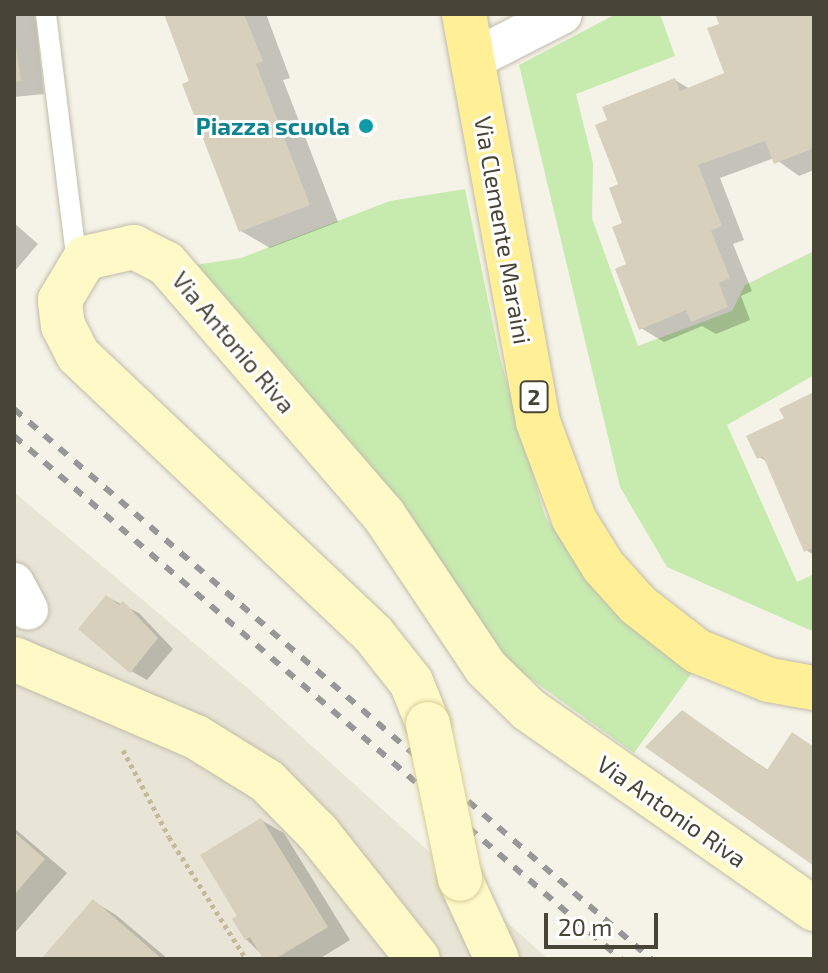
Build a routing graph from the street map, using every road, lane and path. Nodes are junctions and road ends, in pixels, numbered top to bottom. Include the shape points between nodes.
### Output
1 (46, 14) edge
2 (464, 14) edge
3 (562, 14) edge
4 (472, 60) junction
5 (77, 264) junction
6 (14, 659) edge
7 (769, 680) junction
8 (814, 688) edge
9 (91, 691) junction
10 (814, 704) edge
11 (814, 909) edge
12 (246, 959) edge
13 (418, 959) edge
14 (497, 959) edge

1 - 5 lane
2 - 4 main road, Via Clemente Maraini / 2
3 - 4 street
4 - 7 main road, Via Clemente Maraini / 2 via 538,422 574,519 603,566 638,605 697,651
5 - 11 main road, Via Antonio Riva via 119,247 134,247 166,263 383,514 486,668 529,710
5 - 14 main road, bridge via 64,285 60,314 78,355 373,634 411,682 428,724 460,879
6 - 9 main road
7 - 8 main road, Via Clemente Maraini / 2
7 - 10 main road
9 - 12 path via 169,837
9 - 13 main road via 227,753 267,781 319,834

